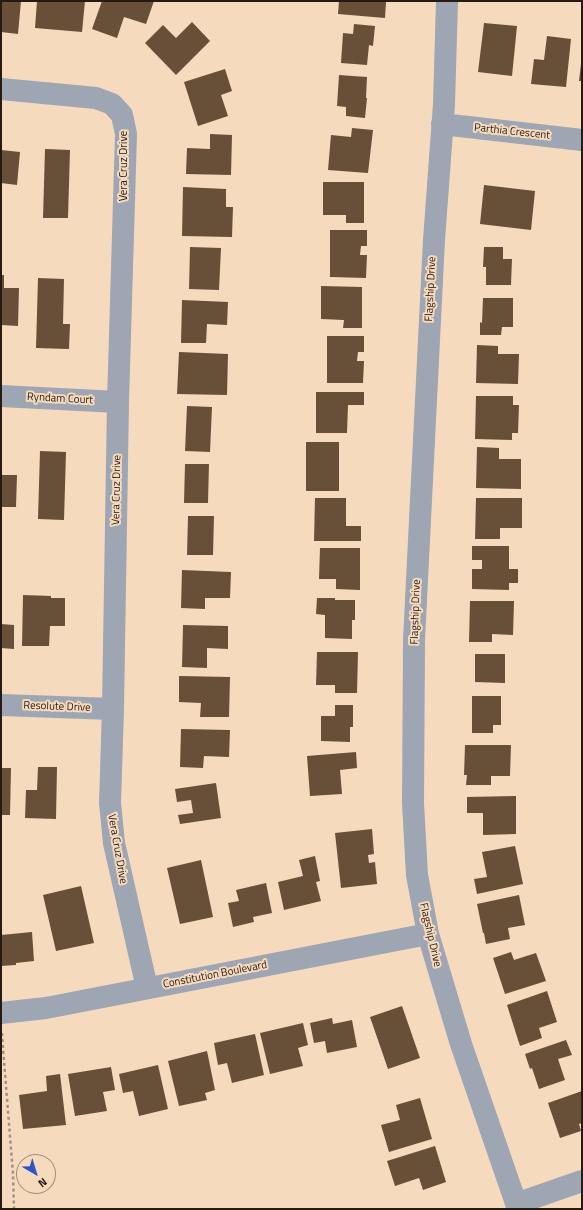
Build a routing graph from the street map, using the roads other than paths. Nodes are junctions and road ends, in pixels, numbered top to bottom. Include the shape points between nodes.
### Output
1 (447, 1) edge
2 (1, 88) edge
3 (442, 124) junction
4 (582, 140) edge
5 (1, 396) edge
6 (118, 402) junction
7 (1, 705) edge
8 (113, 709) junction
9 (428, 934) junction
10 (147, 988) junction
11 (2, 1013) edge
12 (582, 1181) edge
13 (517, 1206) edge

1 - 3 street, Flagship Drive
2 - 6 street, Vera Cruz Drive via 96,98 112,104 122,115 126,134
3 - 4 street, Parthia Crescent
3 - 9 street, Flagship Drive via 414,640 413,803 417,875
5 - 6 street, Ryndam Court
6 - 8 street, Vera Cruz Drive
7 - 8 street, Resolute Drive
8 - 10 street, Vera Cruz Drive via 110,803 114,843
9 - 10 street, Constitution Boulevard
9 - 13 street, Flagship Drive via 461,1044
10 - 11 street, Constitution Boulevard via 46,1008
12 - 13 street

